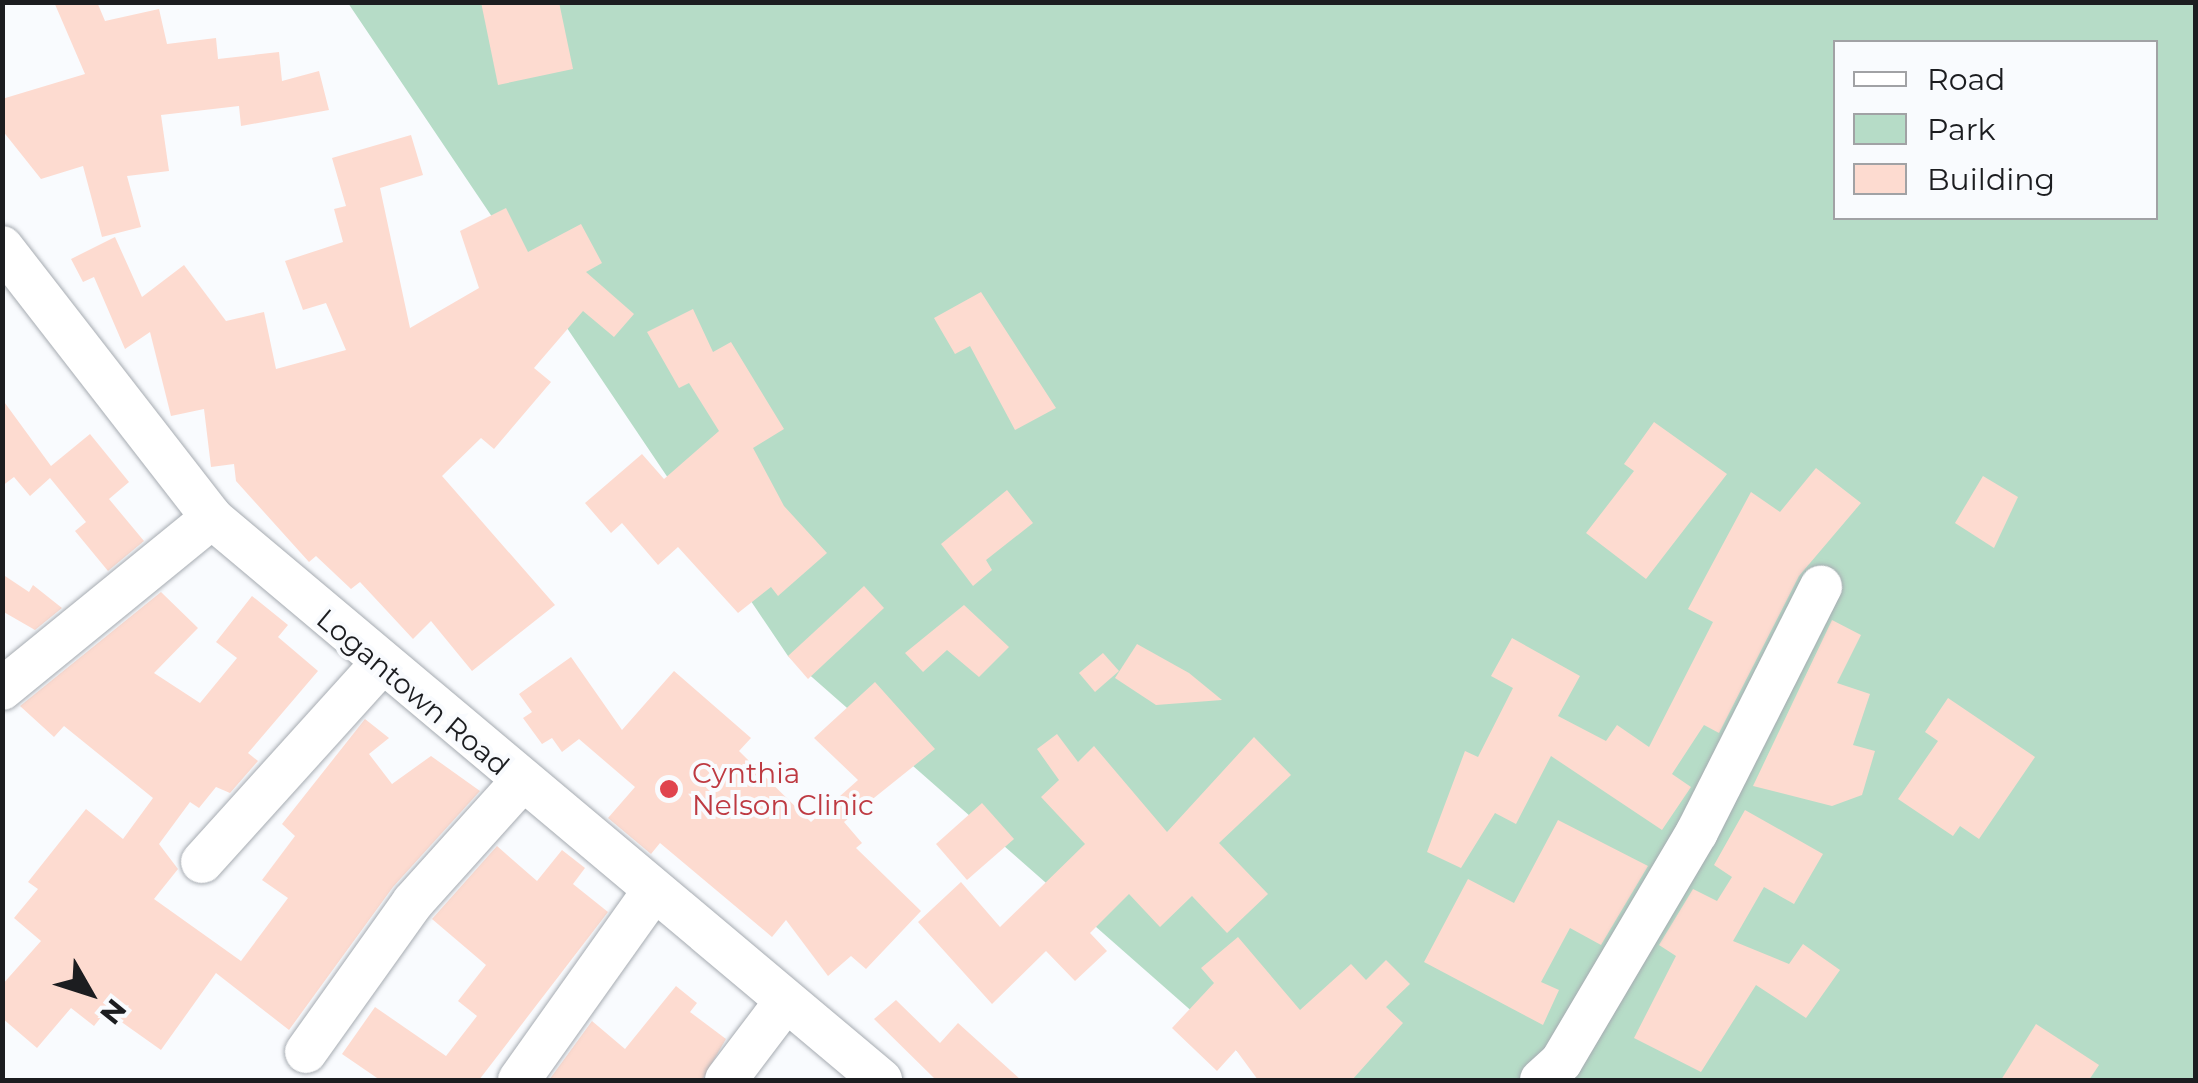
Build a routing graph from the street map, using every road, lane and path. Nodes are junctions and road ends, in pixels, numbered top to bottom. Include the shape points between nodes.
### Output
1 (2, 247) edge
2 (212, 518) junction
3 (1821, 587) dead end
4 (381, 664) junction
5 (2, 689) edge
6 (521, 782) junction
7 (202, 862) dead end
8 (652, 892) junction
9 (782, 1006) junction
10 (306, 1052) dead end
11 (519, 1080) edge
12 (726, 1080) edge
13 (881, 1080) edge
14 (1541, 1080) edge

1 - 2 street, Logantown Road
2 - 4 street, Logantown Road
2 - 5 street
3 - 14 street via 1697,832 1561,1062
4 - 6 street, Logantown Road
4 - 7 street
6 - 8 street, Logantown Road
6 - 10 street via 413,902
8 - 9 street, Logantown Road
8 - 11 street
9 - 12 street
9 - 13 street, Logantown Road

